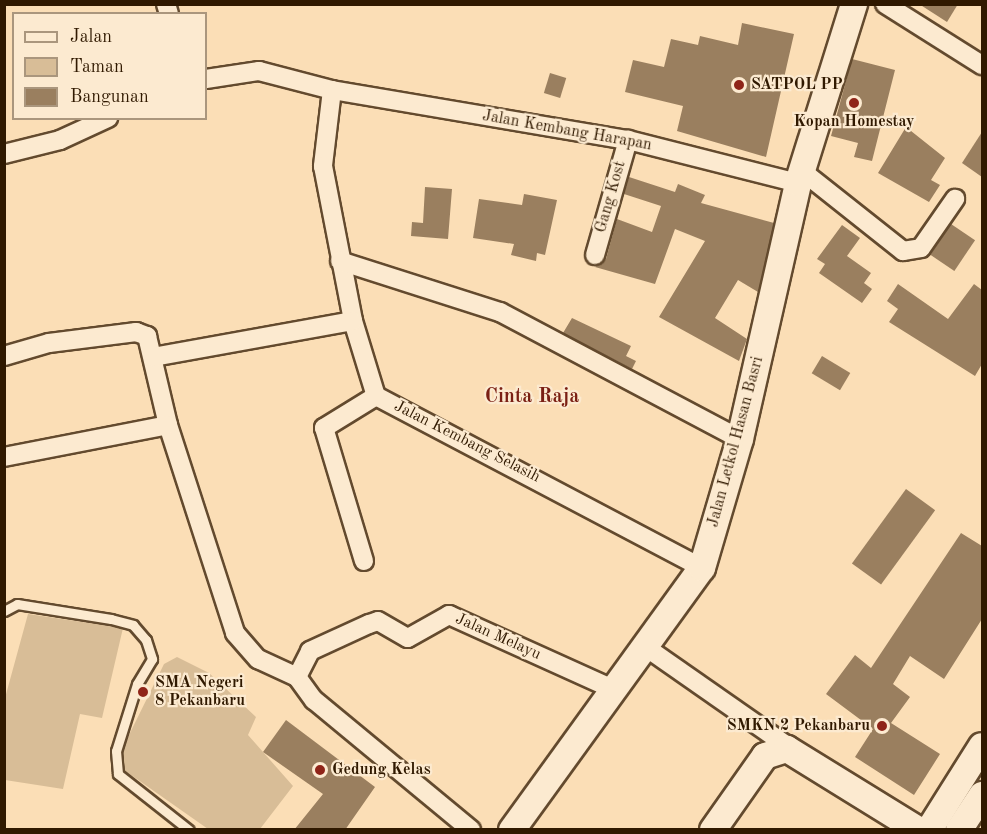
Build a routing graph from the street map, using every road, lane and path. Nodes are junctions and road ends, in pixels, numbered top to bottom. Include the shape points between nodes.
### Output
1 (854, 4) edge
2 (885, 4) edge
3 (982, 65) edge
4 (207, 79) edge
5 (332, 90) junction
6 (104, 120) edge
7 (628, 140) junction
8 (4, 154) edge
9 (800, 177) junction
10 (955, 199) dead end
11 (595, 255) dead end
12 (340, 261) junction
13 (353, 321) junction
14 (4, 356) edge
15 (153, 357) junction
16 (376, 396) junction
17 (168, 424) junction
18 (740, 439) junction
19 (4, 457) edge
20 (364, 561) dead end
21 (702, 568) junction
22 (4, 611) edge
23 (647, 648) junction
24 (297, 677) junction
25 (617, 691) junction
26 (982, 746) edge
27 (796, 752) junction
28 (982, 795) edge
29 (906, 825) edge
30 (189, 830) edge
31 (471, 830) edge
32 (512, 830) edge
33 (713, 830) edge
34 (929, 830) edge
35 (960, 830) edge

1 - 9 street, Jalan Letkol Hasan Basri
2 - 3 street
4 - 5 street, Jalan Kembang Harapan via 259,71
5 - 7 street, Jalan Kembang Harapan
5 - 12 street via 322,166
6 - 8 street via 60,140
7 - 9 street, Jalan Kembang Harapan
7 - 11 street, Gang Kost
9 - 10 street via 903,251 921,248
9 - 18 street, Jalan Letkol Hasan Basri
12 - 13 street
12 - 18 street via 500,312
13 - 15 street
13 - 16 street
14 - 15 street via 49,343 136,332 147,336
15 - 17 street
16 - 20 street, Jalan Kembang Selasih via 324,428
16 - 21 street, Jalan Kembang Selasih
17 - 19 street
17 - 24 street via 235,633 258,659
18 - 21 street, Jalan Letkol Hasan Basri
21 - 23 street, Jalan Letkol Hasan Basri
22 - 30 lane via 17,604 111,619 132,625 146,640 152,659 137,684 116,751 118,774
23 - 25 street, Jalan Letkol Hasan Basri
23 - 27 street
24 - 25 street, Jalan Melayu via 310,651 369,624 391,626 408,638 449,615
24 - 31 street via 314,700
25 - 32 street, Jalan Letkol Hasan Basri
26 - 34 street
27 - 29 street
27 - 33 street via 765,756
28 - 35 street

